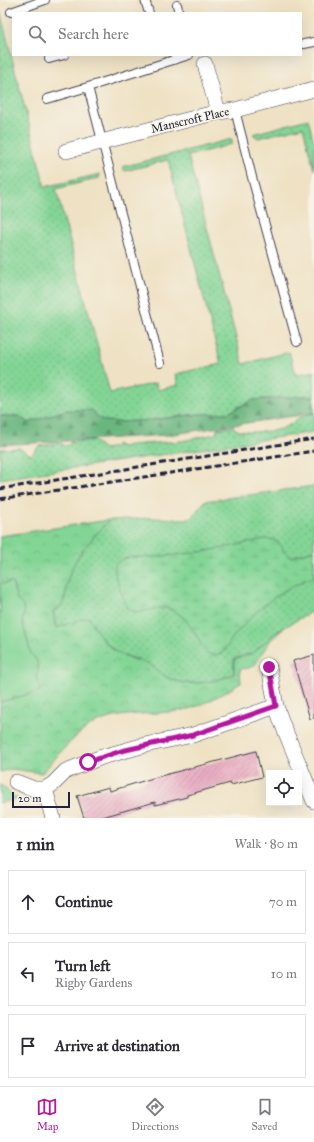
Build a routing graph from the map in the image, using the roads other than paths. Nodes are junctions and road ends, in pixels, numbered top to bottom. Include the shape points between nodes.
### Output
1 (45, 0) edge
2 (145, 0) edge
3 (11, 12) dead end
4 (149, 12) edge
5 (314, 42) edge
6 (304, 44) dead end
7 (60, 56) edge
8 (186, 56) edge
9 (49, 59) dead end
10 (205, 64) dead end
11 (88, 87) junction
12 (314, 89) edge
13 (47, 99) dead end
14 (235, 110) junction
15 (218, 112) junction
16 (102, 141) junction
17 (66, 151) dead end
18 (297, 342) dead end
19 (160, 362) dead end
20 (269, 667) dead end
21 (276, 706) junction
22 (16, 782) dead end
23 (45, 789) junction
24 (314, 801) edge
25 (53, 818) edge

1 - 3 lane
2 - 4 lane
5 - 6 lane
7 - 9 lane
8 - 11 lane
10 - 15 street
11 - 13 lane
11 - 16 lane
12 - 14 street, Manscroft Place
14 - 15 street, Manscroft Place
14 - 18 lane
15 - 16 street, Manscroft Place
16 - 17 street, Manscroft Place
16 - 19 lane
20 - 21 street
21 - 23 street via 193,735 121,751 66,771
21 - 24 street
22 - 23 street via 34,790
23 - 25 street

